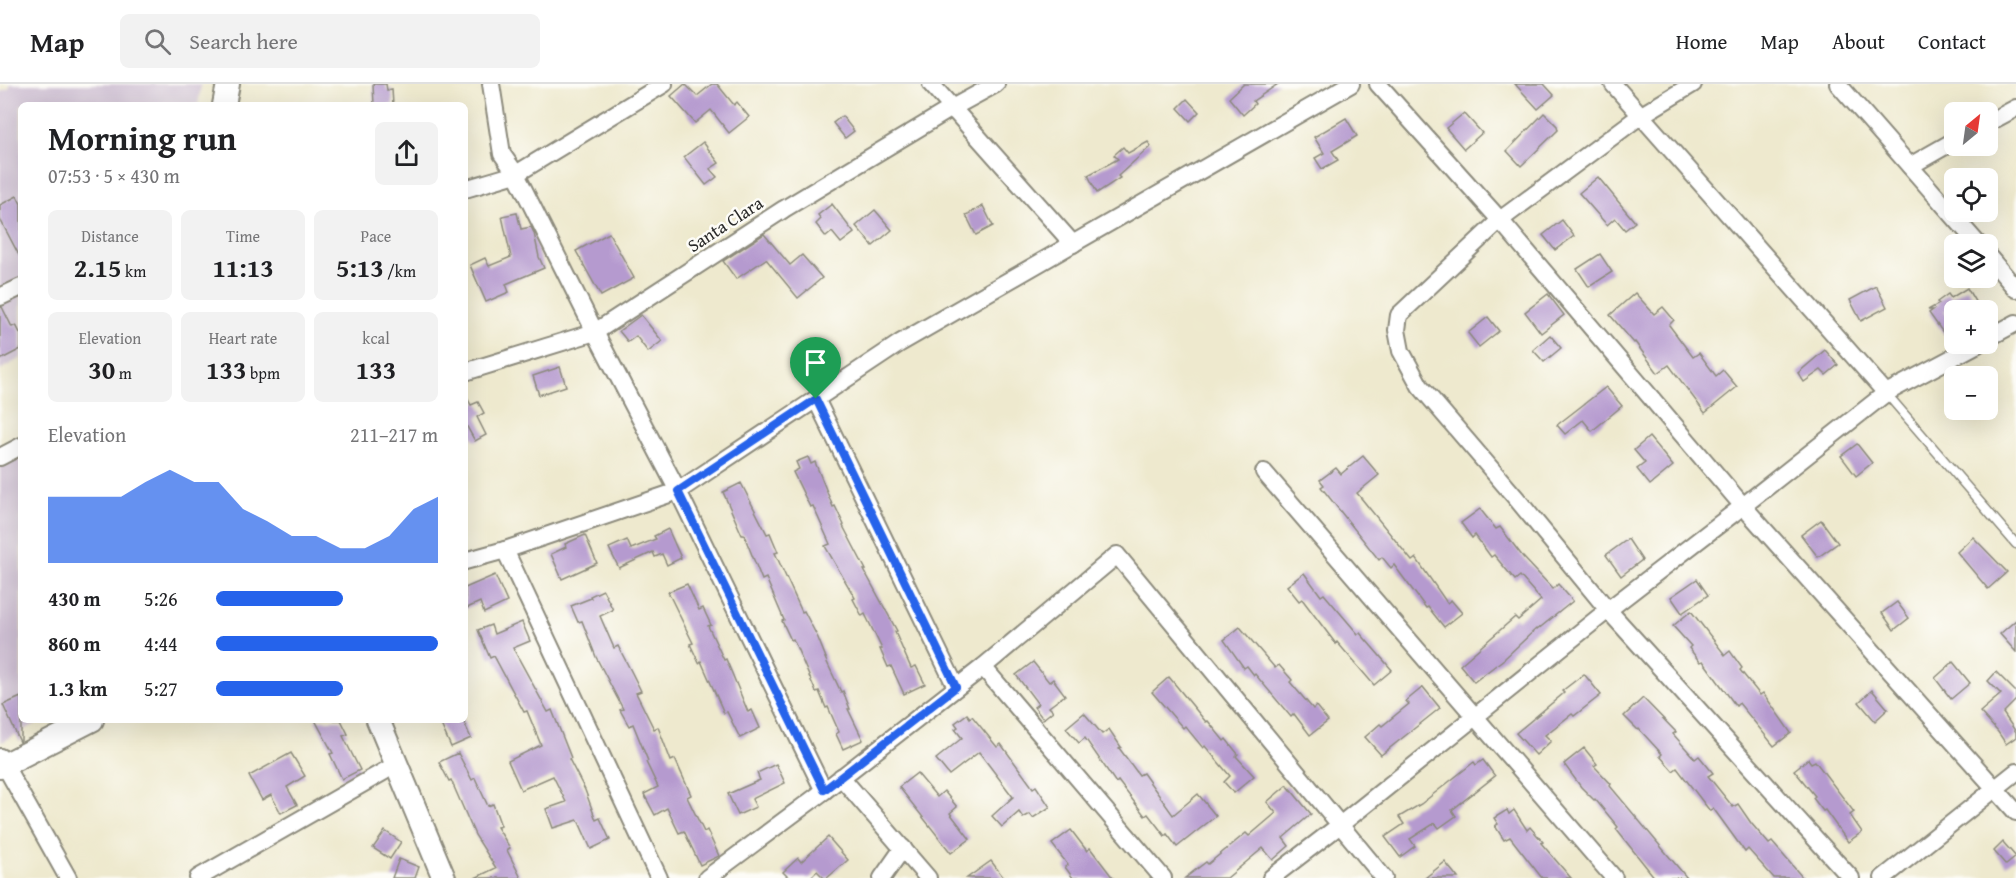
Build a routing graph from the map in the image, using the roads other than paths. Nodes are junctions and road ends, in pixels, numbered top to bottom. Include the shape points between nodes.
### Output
1 (228, 84) edge
2 (491, 84) edge
3 (664, 84) edge
4 (931, 84) edge
5 (996, 84) edge
6 (1351, 84) edge
7 (1378, 84) edge
8 (1613, 84) edge
9 (1693, 84) edge
10 (1838, 84) edge
11 (225, 102) edge
12 (952, 108) junction
13 (2016, 108) edge
14 (1640, 116) junction
15 (1998, 118) edge
16 (1944, 147) edge
17 (1910, 166) junction
18 (516, 174) junction
19 (468, 188) edge
20 (1500, 220) junction
21 (1969, 234) edge
22 (1073, 244) junction
23 (1998, 267) edge
24 (18, 288) edge
25 (2016, 288) edge
26 (0, 297) edge
27 (2016, 323) edge
28 (595, 332) junction
29 (1998, 333) edge
30 (1959, 354) edge
31 (468, 371) edge
32 (1886, 393) junction
33 (816, 399) junction
34 (18, 448) edge
35 (0, 457) edge
36 (1264, 472) dead end
37 (678, 491) junction
38 (1743, 506) junction
39 (2016, 544) edge
40 (505, 550) junction
41 (468, 560) edge
42 (1608, 610) junction
43 (983, 667) junction
44 (956, 687) junction
45 (1475, 715) junction
46 (86, 723) edge
47 (379, 723) edge
48 (1, 763) edge
49 (397, 764) junction
50 (2016, 772) edge
51 (841, 777) junction
52 (1994, 788) junction
53 (824, 790) junction
54 (2016, 812) edge
55 (1340, 825) junction
56 (903, 848) junction
57 (68, 878) edge
58 (198, 878) edge
59 (444, 878) edge
60 (659, 878) edge
61 (707, 878) edge
62 (882, 878) edge
63 (928, 878) edge
64 (1163, 878) edge
65 (1271, 878) edge
66 (1384, 878) edge
67 (1614, 878) edge
68 (1851, 878) edge
69 (1883, 878) edge

1 - 11 main road
2 - 18 street via 502,154
3 - 18 street
4 - 12 street
5 - 12 street, Santa Clara
6 - 22 street
7 - 20 street
8 - 14 street
9 - 14 street
10 - 17 street
12 - 22 street
12 - 28 street, Santa Clara via 784,209
13 - 15 street
14 - 20 street
14 - 32 street
16 - 17 street
17 - 21 street
18 - 19 street
18 - 28 street
20 - 38 street
20 - 42 street via 1399,315 1401,351 1420,386
22 - 33 street via 900,343
23 - 25 street
24 - 26 street
27 - 29 street
28 - 31 street, Santa Clara
28 - 37 street
30 - 32 street
32 - 38 street
32 - 39 lane
33 - 37 street
33 - 44 street
34 - 35 street
36 - 45 street
37 - 40 street
37 - 53 street
38 - 42 street
38 - 52 street
40 - 41 street
40 - 60 street
42 - 45 street
42 - 68 street
43 - 44 street
43 - 55 street via 1117,555
43 - 64 street
44 - 51 street
45 - 55 street
45 - 67 street
46 - 48 main road
47 - 49 main road
48 - 57 street
49 - 58 street
49 - 59 main road
50 - 52 street
51 - 53 street
51 - 56 street
52 - 54 street
52 - 69 street
53 - 61 street
55 - 65 street
55 - 66 street
56 - 62 street
56 - 63 street

